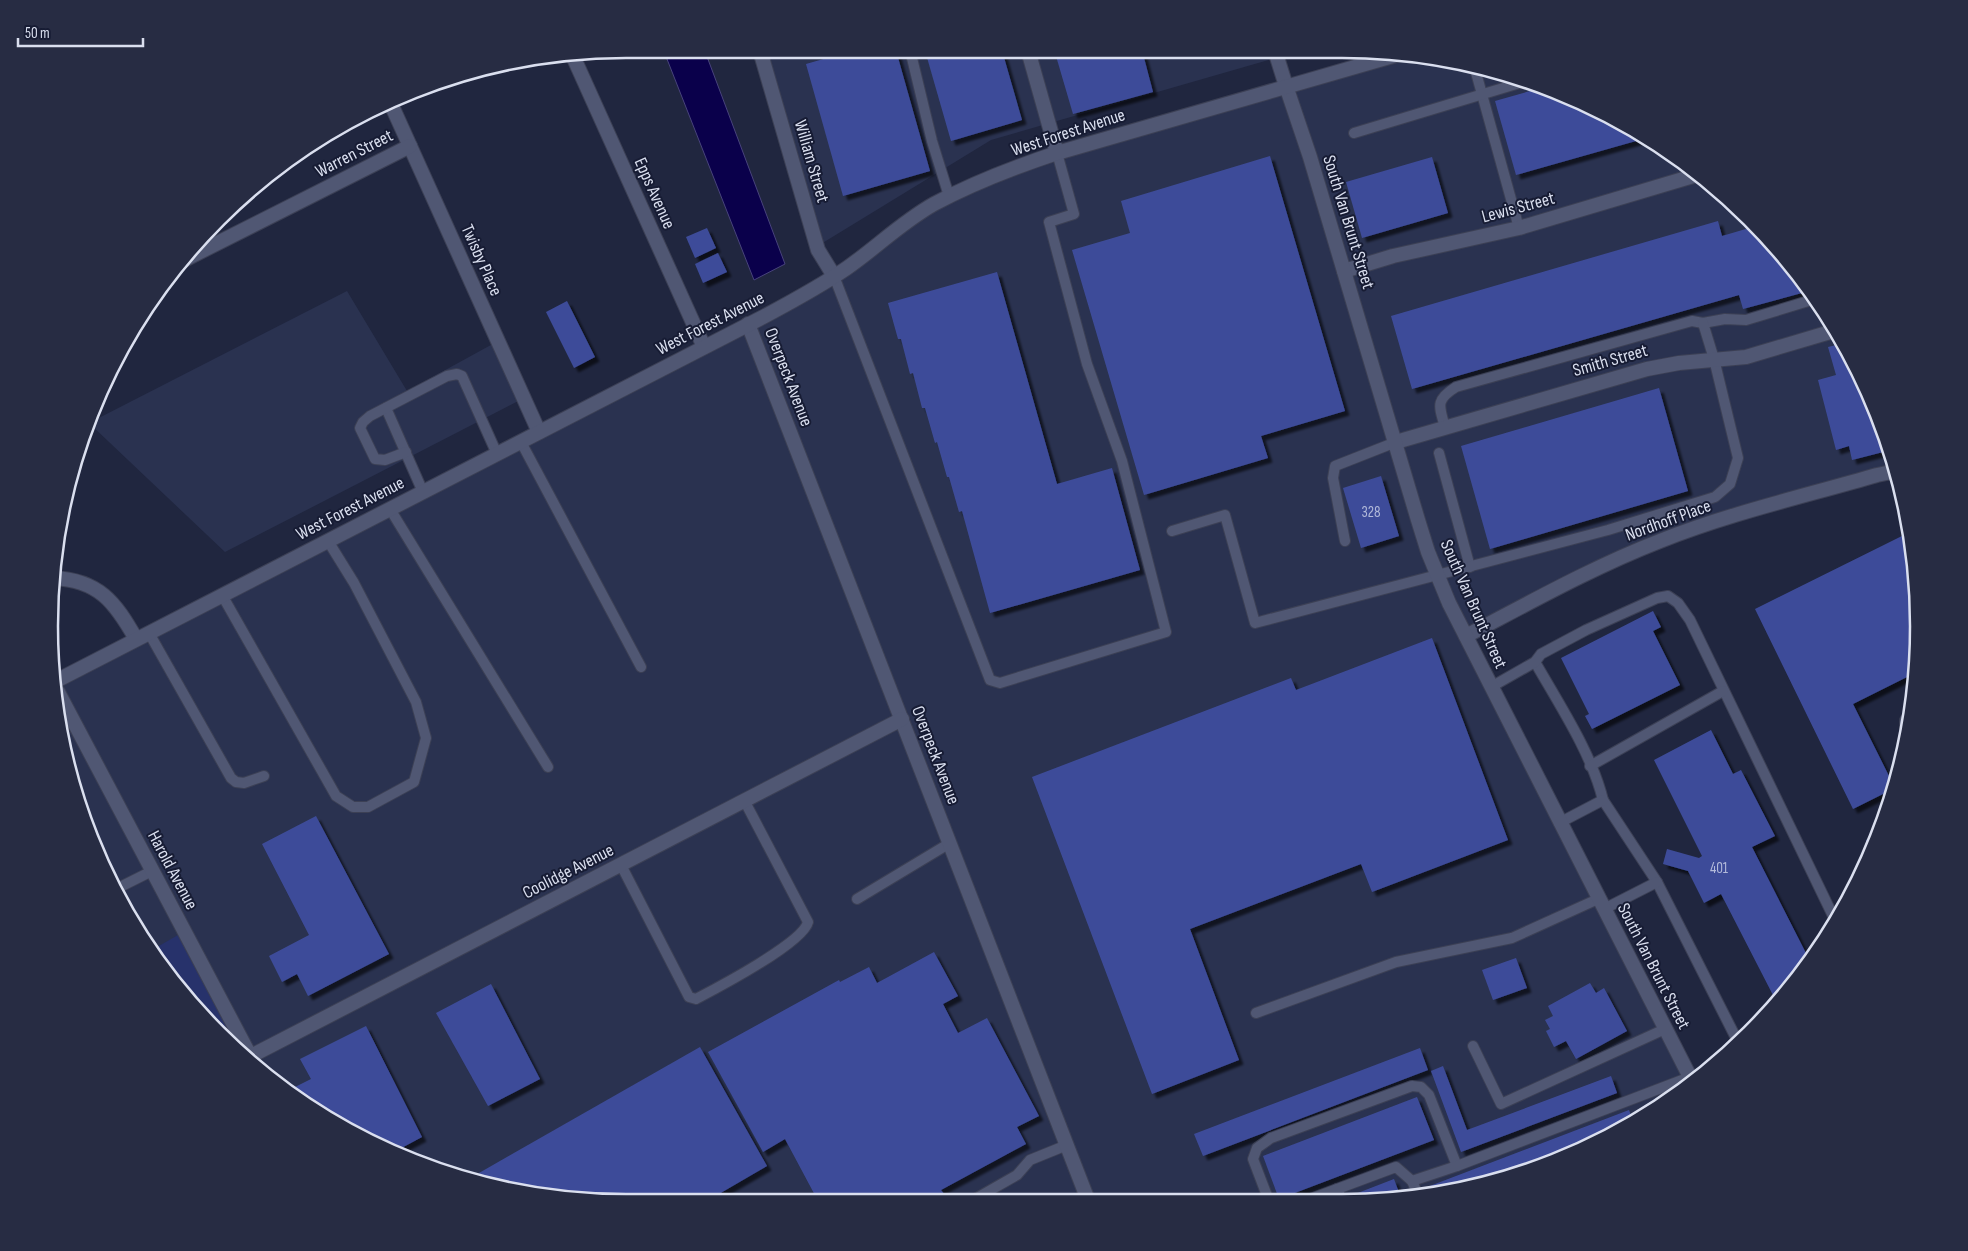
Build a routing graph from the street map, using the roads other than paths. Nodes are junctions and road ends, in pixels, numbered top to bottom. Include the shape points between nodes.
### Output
1 (762, 58) edge
2 (912, 58) edge
3 (1031, 58) edge
4 (1277, 58) edge
5 (1382, 59) edge
6 (575, 60) edge
7 (1476, 74) edge
8 (1514, 85) edge
9 (1286, 86) junction
10 (1482, 94) junction
11 (393, 108) edge
12 (1354, 133) dead end
13 (410, 146) junction
14 (1057, 153) junction
15 (1690, 177) edge
16 (949, 196) junction
17 (1519, 228) junction
18 (195, 254) edge
19 (1344, 271) junction
20 (834, 276) junction
21 (1808, 301) edge
22 (1703, 323) junction
23 (748, 324) junction
24 (1828, 333) edge
25 (704, 347) junction
26 (1714, 359) junction
27 (386, 408) junction
28 (1445, 427) junction
29 (539, 432) junction
30 (521, 442) junction
31 (1396, 442) junction
32 (406, 452) junction
33 (497, 454) junction
34 (1439, 454) dead end
35 (1889, 472) edge
36 (423, 492) junction
37 (390, 509) junction
38 (1172, 531) dead end
39 (328, 541) junction
40 (1345, 541) dead end
41 (1470, 567) junction
42 (1437, 576) junction
43 (60, 579) edge
44 (222, 595) junction
45 (149, 633) junction
46 (1466, 636) junction
47 (136, 640) junction
48 (1535, 662) junction
49 (641, 667) dead end
50 (60, 679) edge
51 (1491, 687) junction
52 (1723, 691) junction
53 (62, 700) edge
54 (902, 719) junction
55 (1590, 766) junction
56 (548, 767) dead end
57 (264, 776) dead end
58 (744, 800) junction
59 (1603, 800) junction
60 (1560, 823) junction
61 (950, 843) junction
62 (620, 864) junction
63 (152, 871) junction
64 (1657, 882) junction
65 (121, 886) edge
66 (857, 899) dead end
67 (1601, 904) junction
68 (1832, 913) edge
69 (1256, 1013) dead end
70 (1665, 1029) junction
71 (1735, 1036) edge
72 (1473, 1046) dead end
73 (246, 1049) edge
74 (258, 1058) edge
75 (1689, 1075) edge
76 (1673, 1087) edge
77 (1067, 1145) junction
78 (1457, 1166) junction
79 (1412, 1181) junction
80 (1337, 1188) junction
81 (1415, 1189) edge
82 (984, 1194) edge
83 (1086, 1194) edge
84 (1267, 1194) edge
85 (1322, 1194) edge
86 (1339, 1194) edge

1 - 20 street, William Street via 818,250
2 - 16 lane
3 - 14 street
4 - 9 street, South Van Brunt Street
5 - 9 street, West Forest Avenue
6 - 25 street, Epps Avenue
7 - 10 lane
8 - 10 lane
9 - 14 street, West Forest Avenue
9 - 19 street, South Van Brunt Street
10 - 12 lane
10 - 17 lane
11 - 13 street, Twisby Place
13 - 18 street, Warren Street
13 - 29 street, Twisby Place
14 - 16 street, West Forest Avenue
14 - 20 lane via 1074,214 1049,222 1087,364 1122,461 1166,632 1000,683 990,680
15 - 17 street, Lewis Street
16 - 20 street, West Forest Avenue via 902,224
17 - 19 street, Lewis Street via 1393,256
19 - 31 street, South Van Brunt Street
20 - 23 street, West Forest Avenue
21 - 22 lane via 1746,320
22 - 26 lane
22 - 28 lane via 1692,321 1456,387 1443,395 1439,406
23 - 25 street, West Forest Avenue
23 - 54 street, Overpeck Avenue
24 - 26 street, Smith Street via 1760,354
25 - 29 street, West Forest Avenue
26 - 28 street, Smith Street via 1648,369
26 - 41 lane via 1738,458 1730,484 1715,497
27 - 32 lane
27 - 32 lane via 370,416 360,428 375,459 385,460
27 - 33 lane via 447,376 462,376
28 - 31 street, Smith Street
29 - 30 street, West Forest Avenue
30 - 33 street, West Forest Avenue
30 - 49 lane
31 - 40 lane via 1335,466 1333,478
31 - 42 street, South Van Brunt Street
32 - 36 lane
33 - 36 street, West Forest Avenue
34 - 41 lane
35 - 46 street, Nordhoff Place via 1699,526 1660,541 1616,559
36 - 37 street, West Forest Avenue
37 - 39 street, West Forest Avenue
37 - 56 lane
38 - 42 lane via 1225,516 1255,623
39 - 44 street, West Forest Avenue
39 - 44 lane via 416,702 426,738 414,782 368,807 353,807 336,796
41 - 42 lane
42 - 46 street, South Van Brunt Street
43 - 47 street via 74,580 101,592 115,605
44 - 45 street, West Forest Avenue
45 - 47 street, West Forest Avenue
45 - 57 lane via 231,778 244,783
46 - 51 street, South Van Brunt Street
47 - 50 street, West Forest Avenue
48 - 51 lane
48 - 52 lane via 1541,654 1586,630 1668,596 1678,603 1690,620
48 - 55 lane
51 - 60 street, South Van Brunt Street
52 - 55 lane
52 - 68 lane
53 - 63 street, Harold Avenue
54 - 58 street, Coolidge Avenue
54 - 61 street, Overpeck Avenue
55 - 59 lane
58 - 62 street, Coolidge Avenue
58 - 62 lane via 808,922 807,927 746,972 696,999 689,998
59 - 60 lane
59 - 64 lane
60 - 67 street, South Van Brunt Street
61 - 66 lane
61 - 77 street, Overpeck Avenue
62 - 74 street, Coolidge Avenue
63 - 65 lane
63 - 73 street, Harold Avenue
64 - 67 lane
64 - 71 lane
67 - 69 lane via 1512,938 1396,962
67 - 70 street, South Van Brunt Street
70 - 72 lane via 1501,1104
70 - 75 street, South Van Brunt Street
76 - 78 lane
77 - 82 lane via 1030,1160 1016,1175
77 - 83 street, Overpeck Avenue
78 - 79 lane
78 - 84 lane via 1429,1095 1421,1087 1412,1086 1271,1138 1257,1148 1253,1159
79 - 80 lane via 1396,1167
79 - 81 lane
80 - 85 lane
80 - 86 lane

